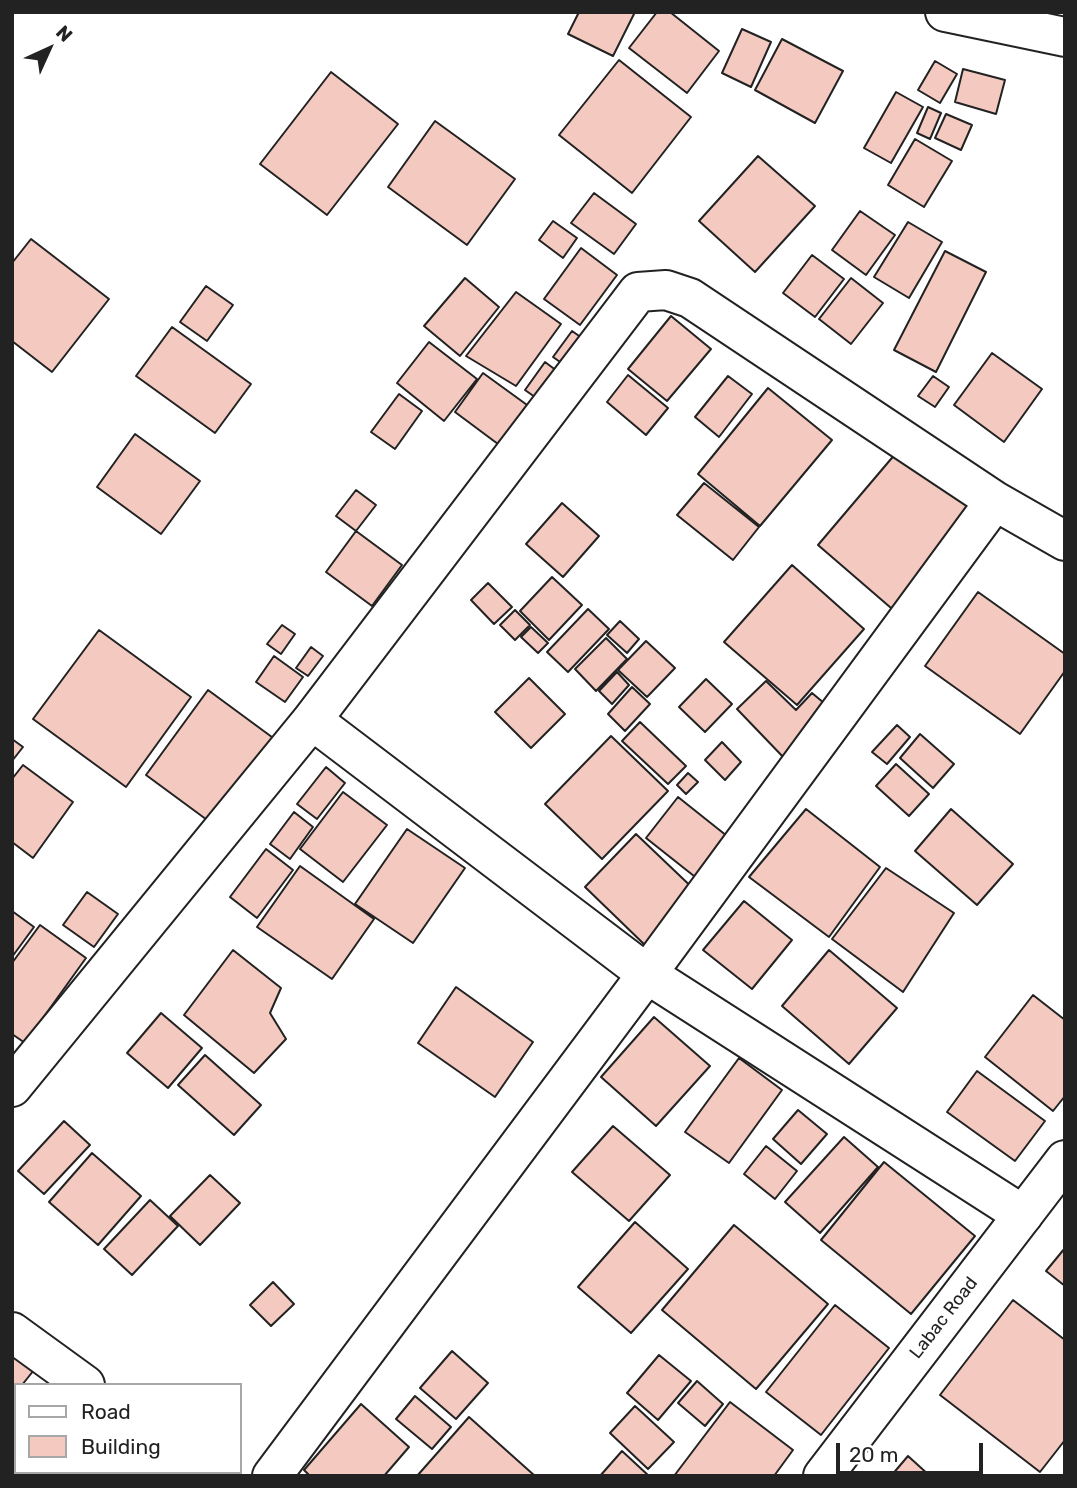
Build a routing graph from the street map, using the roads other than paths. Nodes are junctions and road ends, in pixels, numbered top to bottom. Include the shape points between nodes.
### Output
1 (945, 12) edge
2 (1065, 37) edge
3 (995, 501) junction
4 (1065, 541) edge
5 (312, 720) junction
6 (648, 975) junction
7 (12, 1087) edge
8 (1065, 1160) edge
9 (1023, 1215) junction
10 (12, 1332) edge
11 (82, 1383) edge
12 (272, 1476) edge
13 (823, 1476) edge

1 - 2 street
3 - 4 street
3 - 5 street via 690,298 666,290 638,292
3 - 6 street
5 - 6 street
5 - 7 street
6 - 9 street
6 - 12 street
8 - 9 street, Labac Road
9 - 13 street, Labac Road
10 - 11 street

